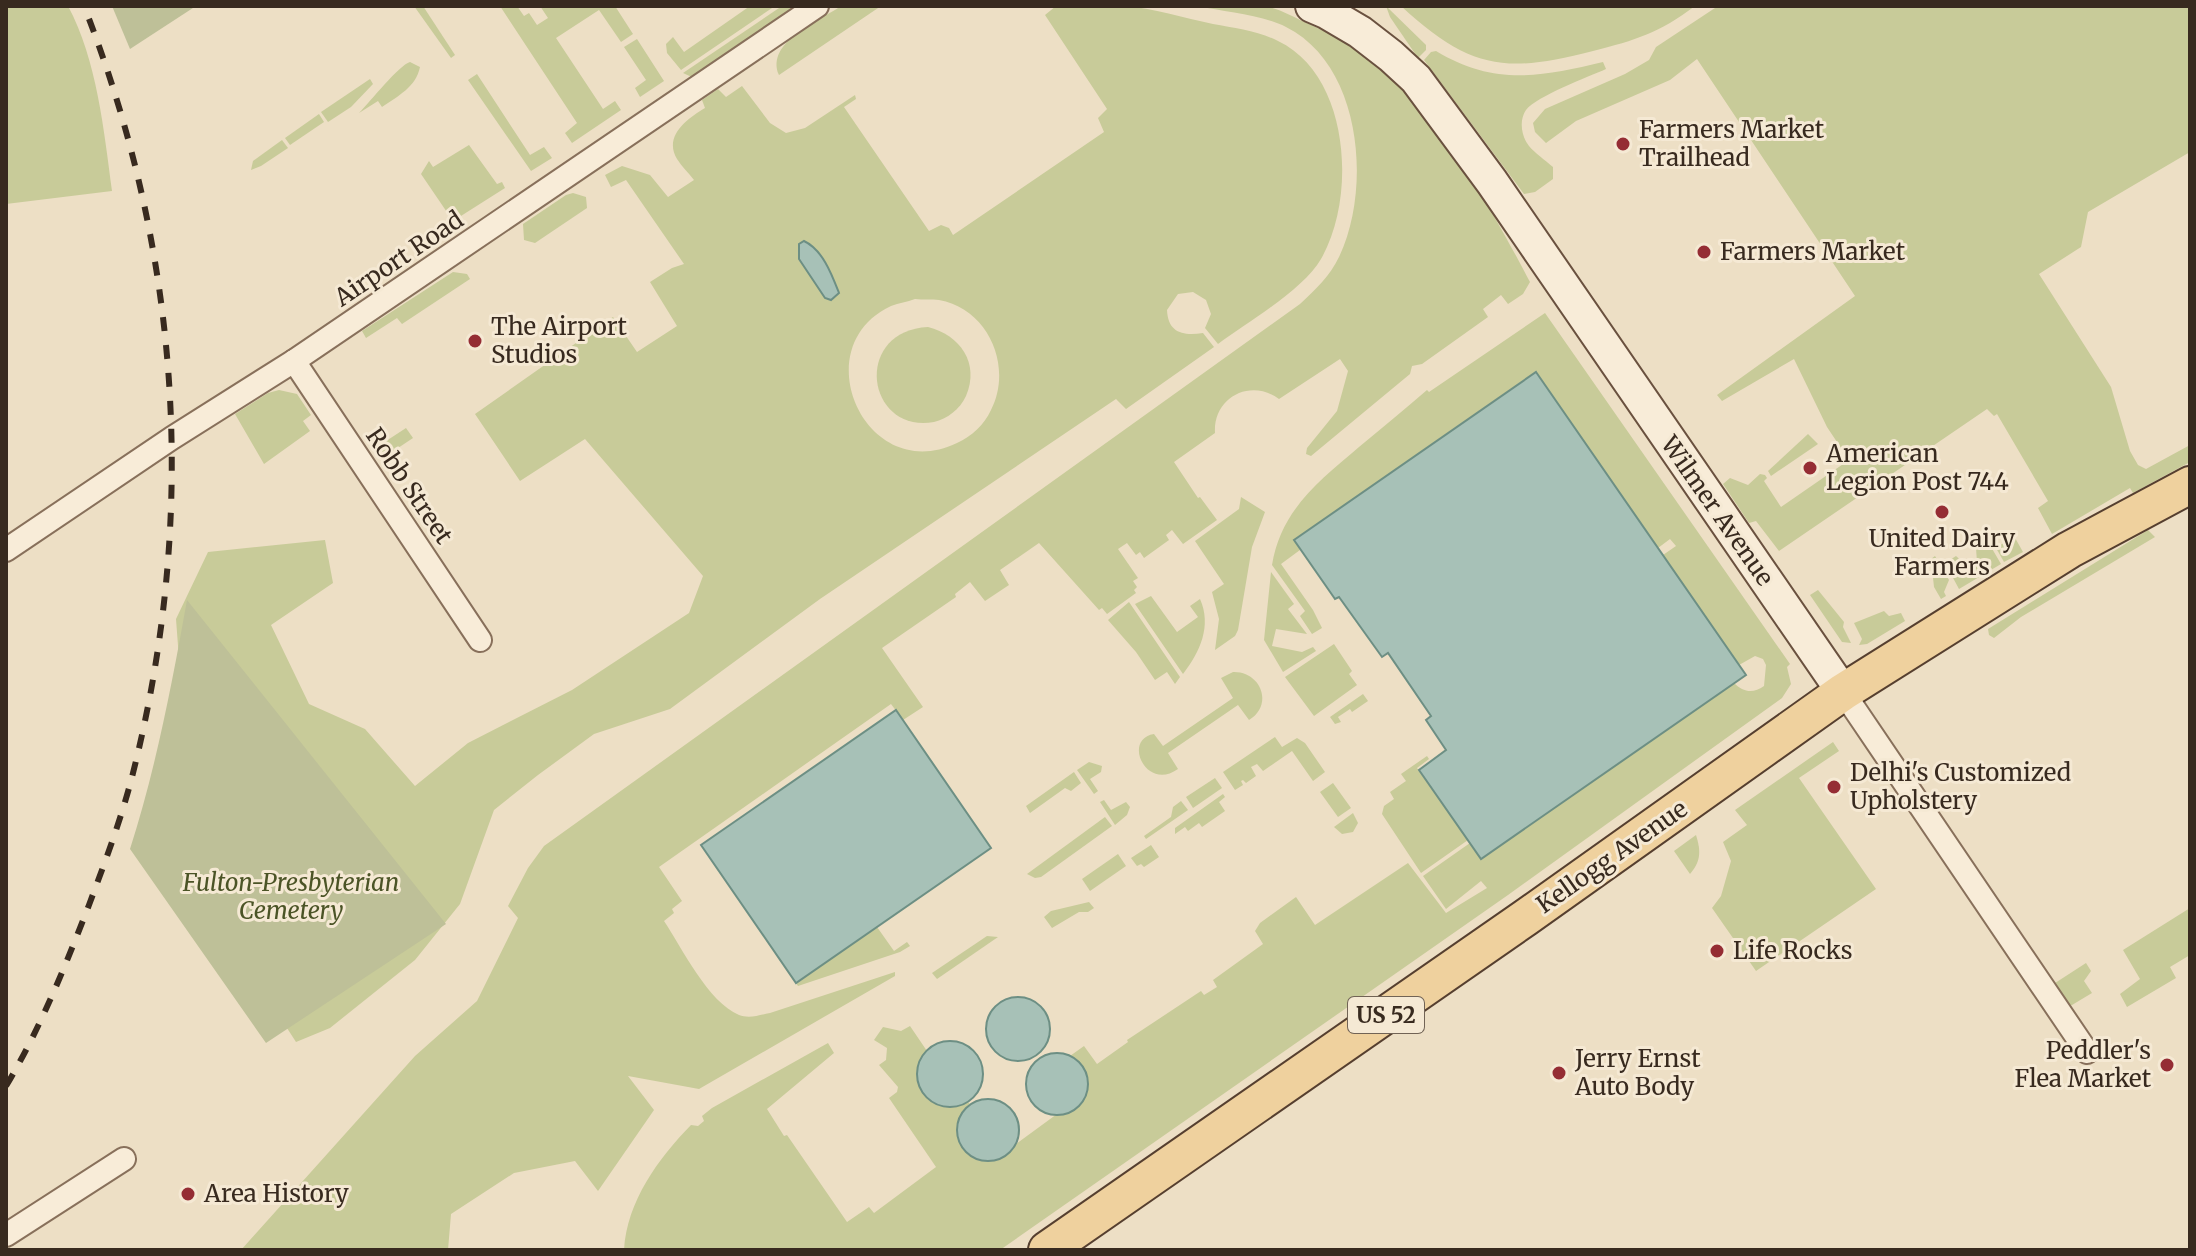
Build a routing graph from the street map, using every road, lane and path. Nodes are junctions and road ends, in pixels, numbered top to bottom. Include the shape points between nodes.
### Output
1 (817, 6) edge
2 (1312, 6) edge
3 (294, 361) junction
4 (2190, 485) edge
5 (6, 550) edge
6 (480, 640) dead end
7 (1843, 692) junction
8 (2087, 1052) dead end
9 (124, 1159) dead end
10 (6, 1235) edge
11 (1047, 1250) edge

1 - 3 street, Airport Road
2 - 7 street, Wilmer Avenue via 1360,32 1416,79
3 - 5 street, Airport Road
3 - 6 street, Robb Street
4 - 7 main road, Kellogg Avenue / US 52 via 2069,550
7 - 8 street, Wilmer Avenue
7 - 11 main road, Kellogg Avenue / US 52
9 - 10 street

